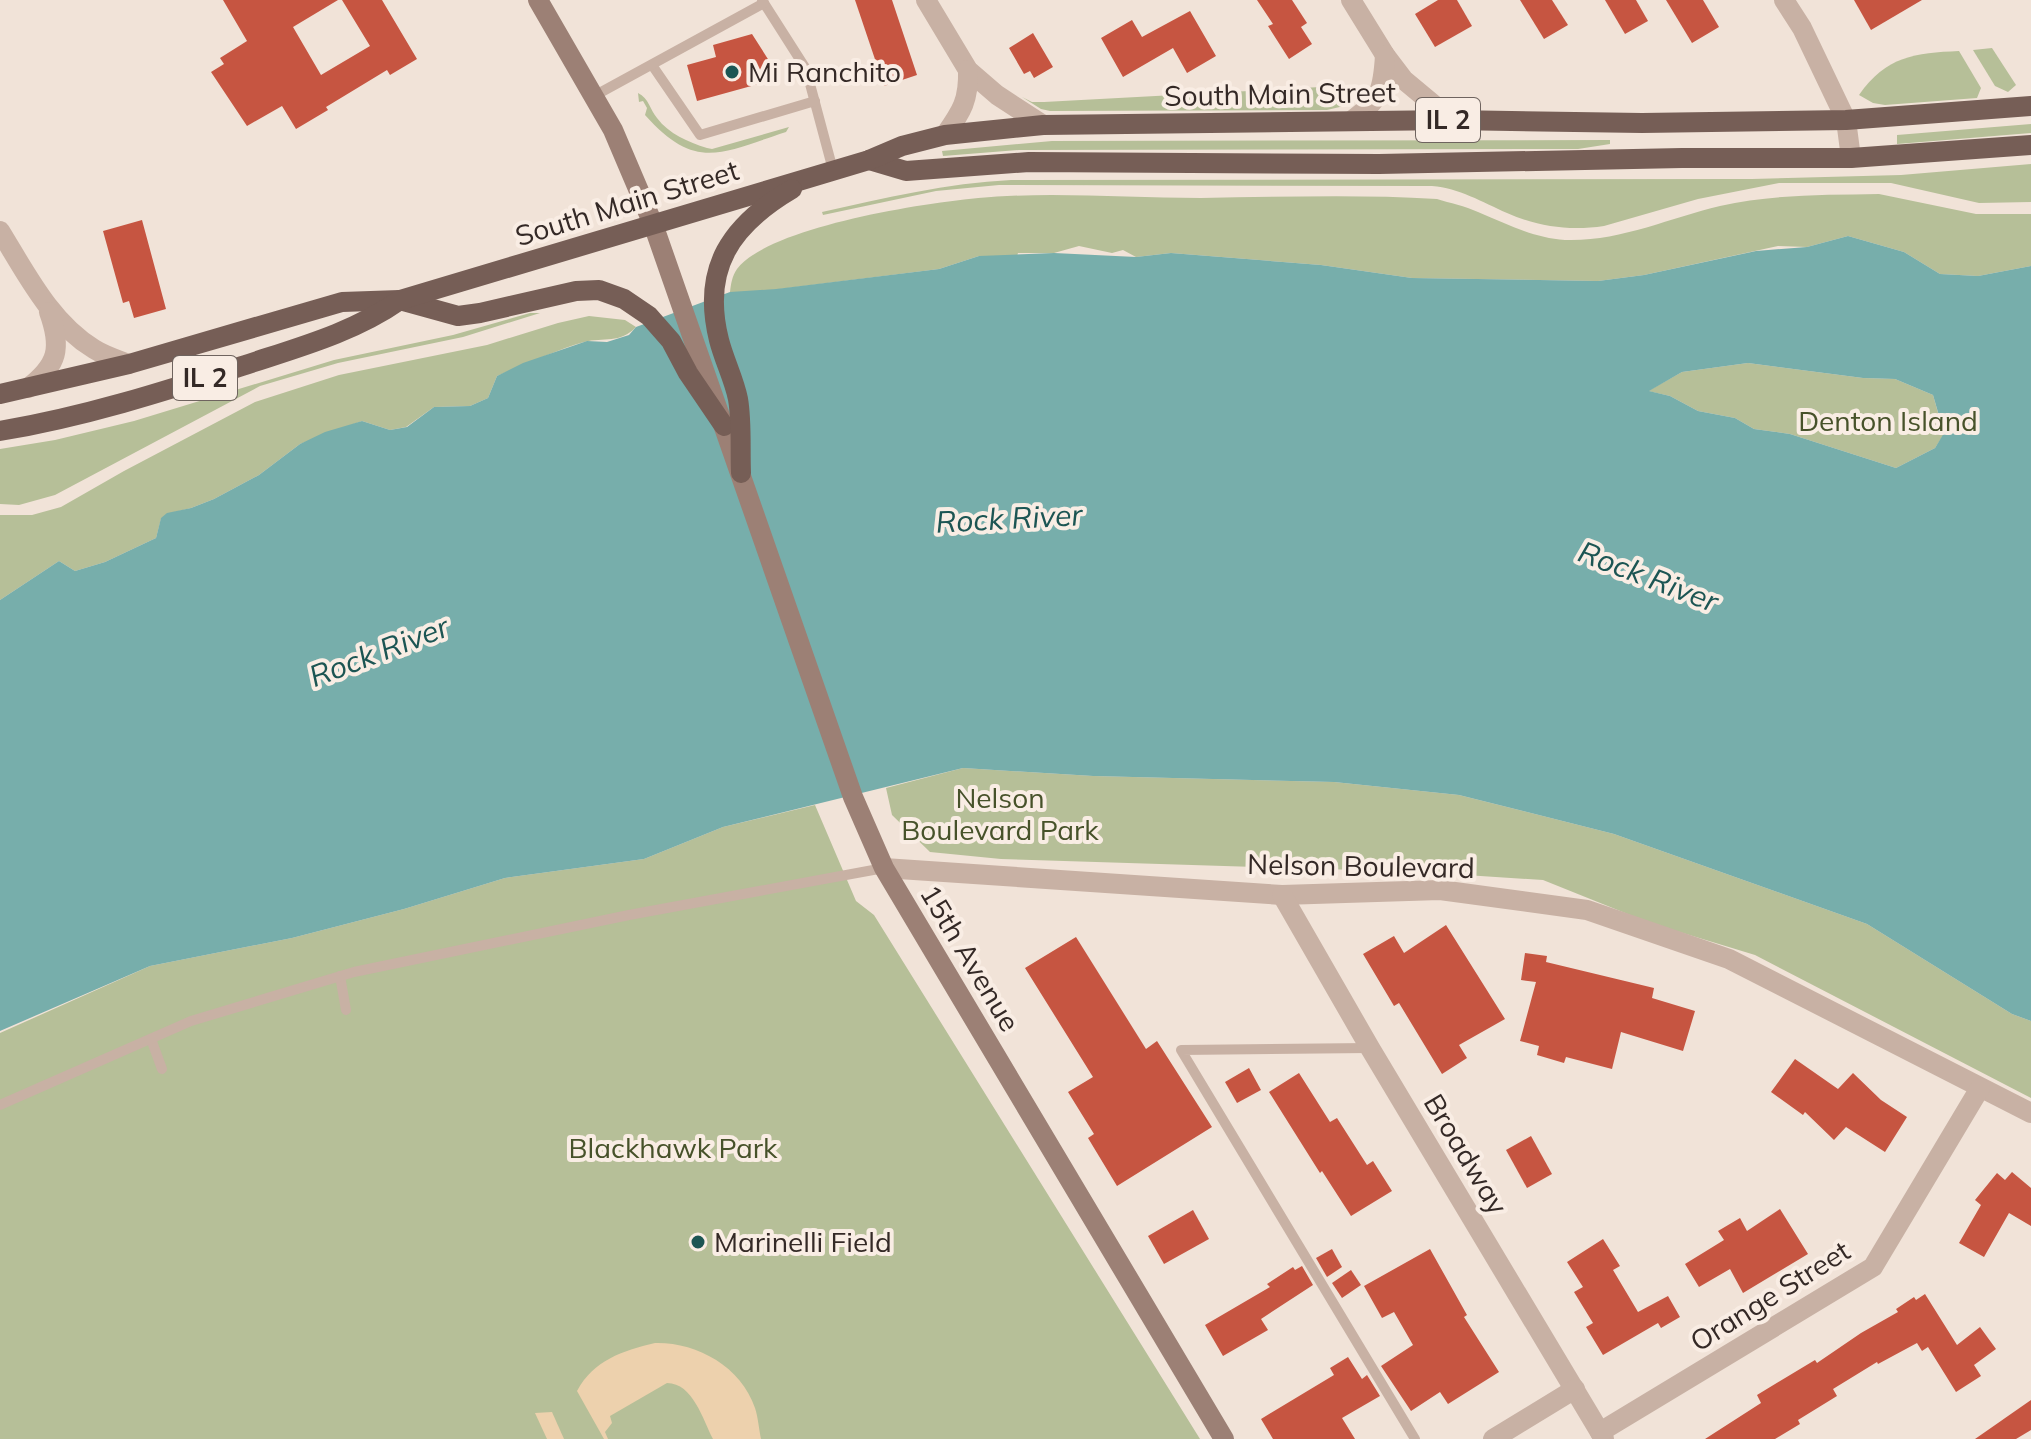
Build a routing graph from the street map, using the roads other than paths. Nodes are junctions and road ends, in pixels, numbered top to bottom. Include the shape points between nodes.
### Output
1 (538, 0) edge
2 (926, 0) edge
3 (1351, 0) edge
4 (1784, 0) edge
5 (763, 2) edge
6 (1385, 55) junction
7 (652, 65) junction
8 (968, 70) junction
9 (594, 96) junction
10 (815, 101) junction
11 (2031, 106) edge
12 (1452, 120) junction
13 (1846, 120) junction
14 (1351, 121) junction
15 (1043, 125) junction
16 (945, 135) junction
17 (2031, 145) edge
18 (1851, 158) junction
19 (869, 160) junction
20 (823, 173) junction
21 (653, 224) junction
22 (0, 231) edge
23 (400, 300) junction
24 (46, 305) junction
25 (129, 364) junction
26 (28, 388) junction
27 (0, 394) edge
28 (724, 426) junction
29 (0, 431) edge
30 (741, 473) junction
31 (884, 868) junction
32 (1282, 895) junction
33 (340, 976) junction
34 (346, 1010) dead end
35 (151, 1039) junction
36 (1370, 1048) junction
37 (162, 1069) dead end
38 (1980, 1088) junction
39 (0, 1105) edge
40 (2031, 1113) edge
41 (1575, 1389) junction
42 (1602, 1436) edge
43 (1224, 1439) edge
44 (1415, 1439) edge
45 (1493, 1439) edge

1 - 9 main road, 15th Avenue
2 - 8 street
3 - 6 street
4 - 13 street
5 - 7 lane
5 - 10 lane via 806,69
6 - 12 street via 1404,80
6 - 14 street via 1379,96
7 - 9 lane
7 - 10 lane via 700,135
8 - 15 street
8 - 16 street via 969,93
9 - 21 main road, 15th Avenue
10 - 20 lane
11 - 13 main road, South Main Street / IL 2
12 - 13 main road, South Main Street / IL 2
12 - 14 main road, South Main Street / IL 2
13 - 18 street
14 - 15 main road, South Main Street / IL 2
15 - 16 main road, South Main Street / IL 2
16 - 19 main road, South Main Street / IL 2
17 - 18 main road, IL 2
18 - 19 main road, IL 2 via 1029,162 906,171
19 - 20 main road, South Main Street / IL 2
20 - 21 main road, South Main Street / IL 2
20 - 30 main road via 780,196 733,237 713,287 712,306 738,399
21 - 23 main road, South Main Street / IL 2
21 - 28 main road, 15th Avenue
22 - 24 street
23 - 25 main road, South Main Street / IL 2 via 342,302
23 - 28 main road via 458,316 599,290 649,316 671,341
23 - 29 main road, South Main Street / IL 2 via 379,315 288,351 129,401
24 - 25 street via 85,343
24 - 26 street via 57,335 54,360
25 - 26 main road, South Main Street / IL 2
26 - 27 main road, South Main Street / IL 2
28 - 30 main road, 15th Avenue
30 - 31 main road, 15th Avenue via 853,797
31 - 32 street, Nelson Boulevard
31 - 33 lane
31 - 43 main road, 15th Avenue
32 - 36 street, Broadway
32 - 38 street, Nelson Boulevard via 1440,890 1587,910 1729,959
33 - 34 lane
33 - 35 lane via 191,1021
35 - 37 lane
35 - 39 lane
36 - 41 street, Broadway
36 - 44 lane via 1181,1050
38 - 40 street, Nelson Boulevard
38 - 42 street, Orange Street via 1873,1267
41 - 42 street, Broadway
41 - 45 street

